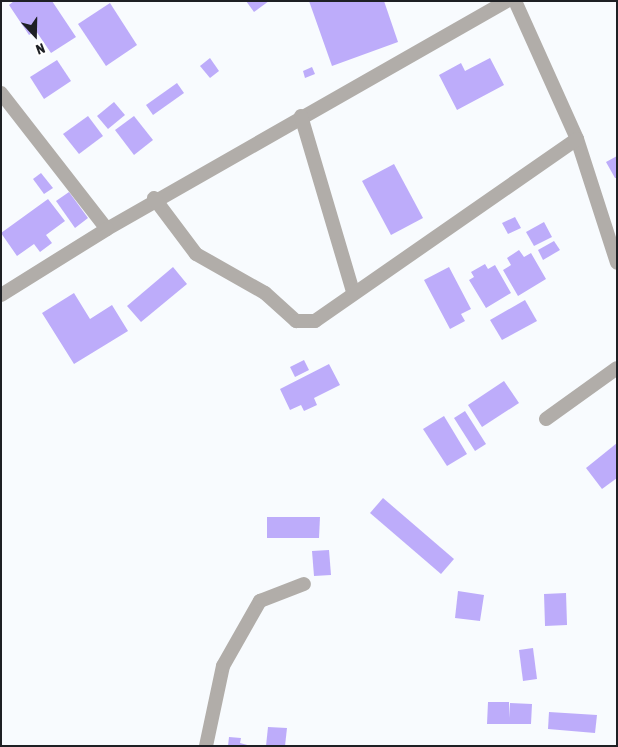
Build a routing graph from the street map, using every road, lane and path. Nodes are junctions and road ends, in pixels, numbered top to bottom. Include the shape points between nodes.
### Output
1 (506, 1) edge
2 (515, 1) edge
3 (1, 93) edge
4 (301, 116) junction
5 (577, 139) junction
6 (154, 198) junction
7 (107, 228) junction
8 (617, 263) edge
9 (4, 288) edge
10 (353, 292) junction
11 (617, 368) edge
12 (546, 418) dead end
13 (304, 584) dead end
14 (206, 746) edge

1 - 4 street
2 - 5 street
3 - 7 street
4 - 6 street
4 - 10 street
5 - 8 street
5 - 10 street
6 - 7 street
6 - 10 street via 196,254 265,293 296,321 315,321
7 - 9 street
11 - 12 street
13 - 14 street via 260,600 223,666

